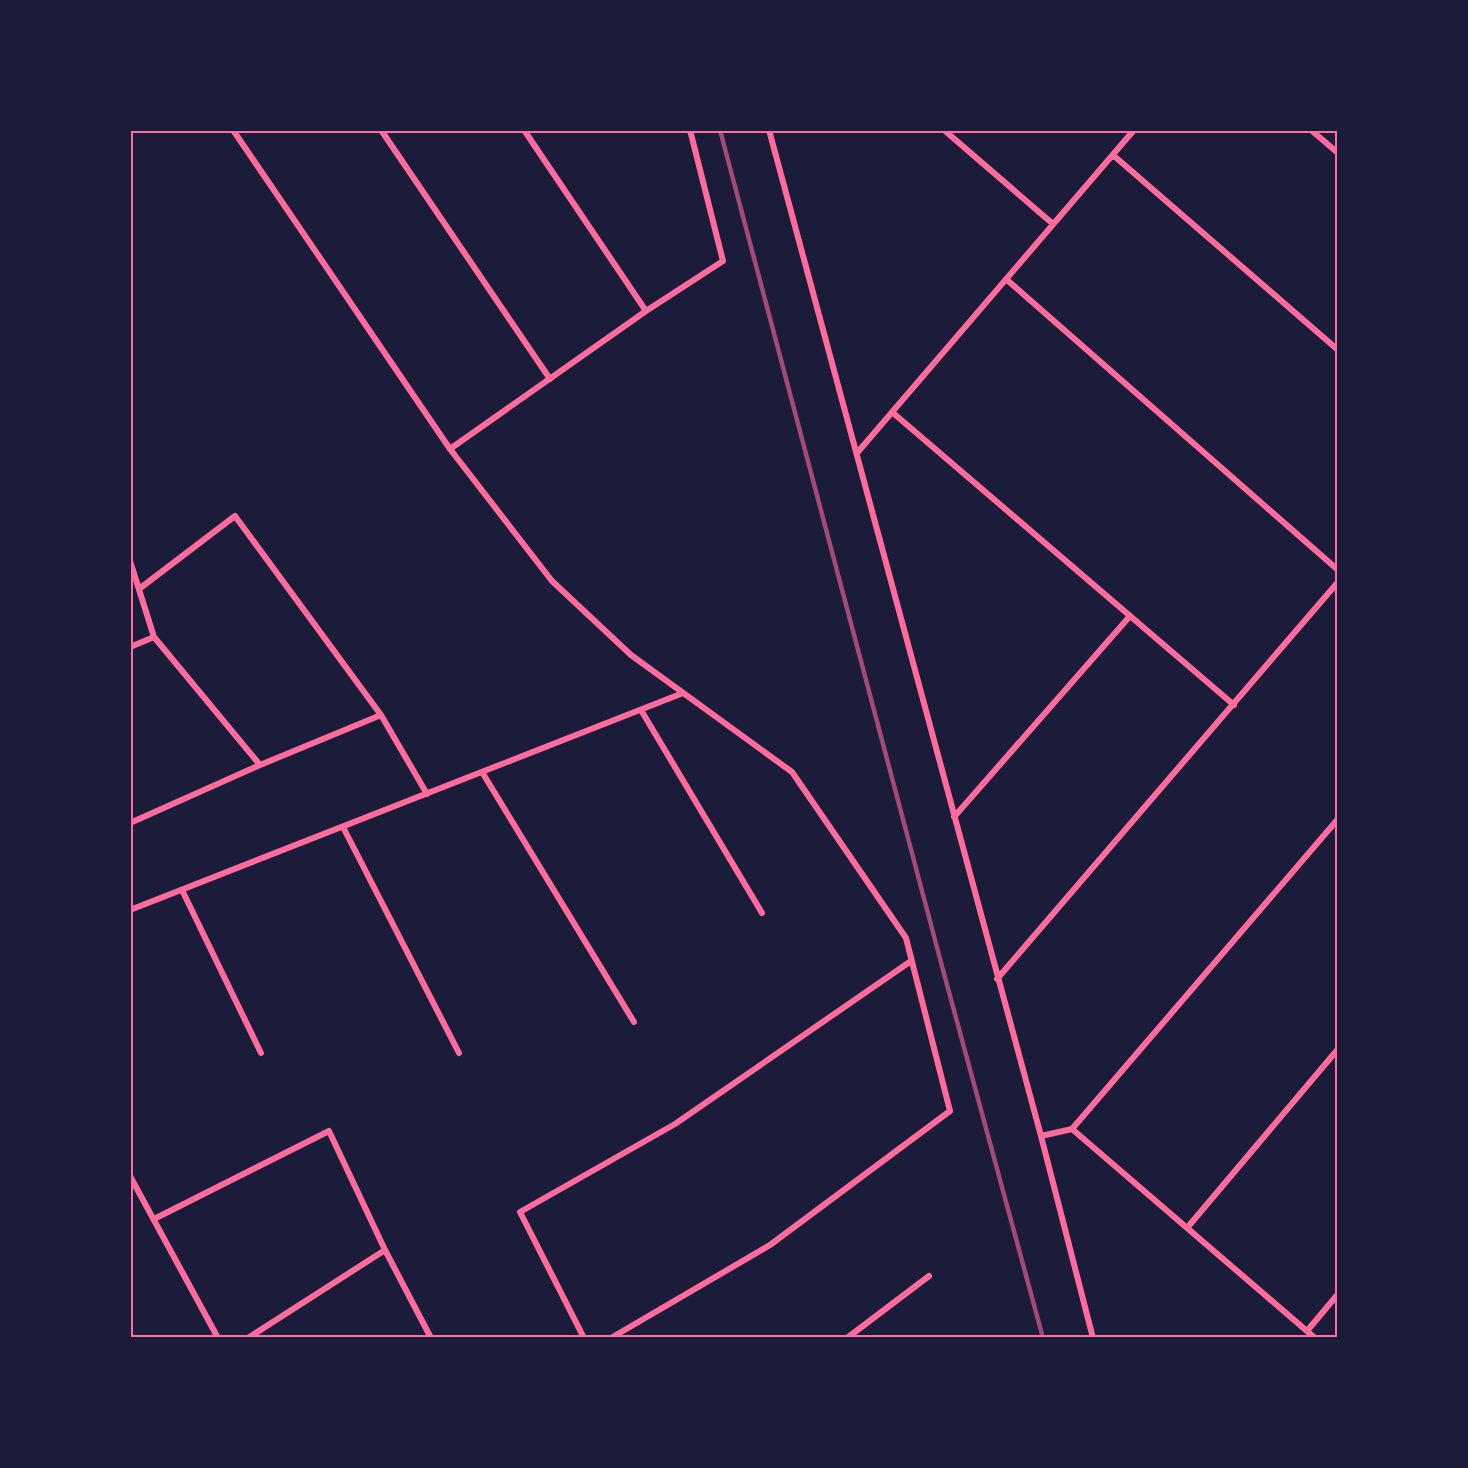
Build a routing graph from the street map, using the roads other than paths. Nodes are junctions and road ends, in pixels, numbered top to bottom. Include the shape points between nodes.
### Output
1 (233, 130) edge
2 (381, 130) edge
3 (524, 130) edge
4 (690, 130) edge
5 (770, 130) edge
6 (944, 130) edge
7 (1134, 130) edge
8 (1311, 130) edge
9 (1338, 141) edge
10 (1335, 151) edge
11 (1113, 155) junction
12 (1053, 224) junction
13 (1006, 279) junction
14 (646, 311) junction
15 (1338, 350) edge
16 (550, 379) junction
17 (892, 412) junction
18 (450, 449) junction
19 (857, 453) junction
20 (130, 561) edge
21 (1338, 570) edge
22 (1338, 582) edge
23 (139, 589) junction
24 (1130, 616) junction
25 (154, 637) junction
26 (130, 647) edge
27 (683, 693) junction
28 (1234, 705) junction
29 (641, 710) junction
30 (381, 715) junction
31 (260, 765) junction
32 (482, 772) junction
33 (427, 794) junction
34 (954, 817) junction
35 (1338, 819) edge
36 (130, 823) edge
37 (343, 827) junction
38 (182, 890) junction
39 (130, 910) edge
40 (762, 913) dead end
41 (911, 961) junction
42 (998, 979) junction
43 (634, 1022) dead end
44 (1338, 1049) edge
45 (261, 1053) dead end
46 (459, 1053) dead end
47 (1072, 1129) junction
48 (1041, 1137) junction
49 (130, 1176) edge
50 (154, 1219) junction
51 (1187, 1228) junction
52 (385, 1250) junction
53 (928, 1276) dead end
54 (1338, 1294) edge
55 (1307, 1331) junction
56 (218, 1338) edge
57 (248, 1338) edge
58 (431, 1338) edge
59 (584, 1338) edge
60 (611, 1338) edge
61 (847, 1338) edge
62 (1093, 1338) edge
63 (1315, 1338) edge

1 - 18 street
2 - 16 street
3 - 14 street
4 - 14 street via 723,261
5 - 19 street
6 - 12 street
7 - 11 street
8 - 10 street
9 - 10 street
11 - 12 street
11 - 15 street
12 - 13 street
13 - 17 street
13 - 21 street
14 - 16 street
16 - 18 street
17 - 19 street
17 - 24 street
18 - 27 street via 552,580 631,655
19 - 34 street
20 - 23 street
22 - 28 street
23 - 25 street
23 - 30 street via 235,516
24 - 28 street
24 - 34 street
25 - 26 street
25 - 31 street
27 - 29 street
27 - 41 street via 792,772 906,938
28 - 42 street
29 - 32 street
29 - 40 street
30 - 31 street
30 - 33 street
31 - 36 street
32 - 33 street
32 - 43 street
33 - 37 street
34 - 42 street
35 - 47 street
37 - 38 street
37 - 46 street
38 - 39 street
38 - 45 street
41 - 59 street via 675,1124 520,1212
41 - 60 street via 950,1111 770,1245
42 - 48 street
44 - 51 street
47 - 48 street
47 - 51 street
48 - 62 street
49 - 50 street
50 - 52 street via 329,1131
50 - 56 street
51 - 55 street
52 - 57 street
52 - 58 street
53 - 61 street
54 - 55 street
55 - 63 street

